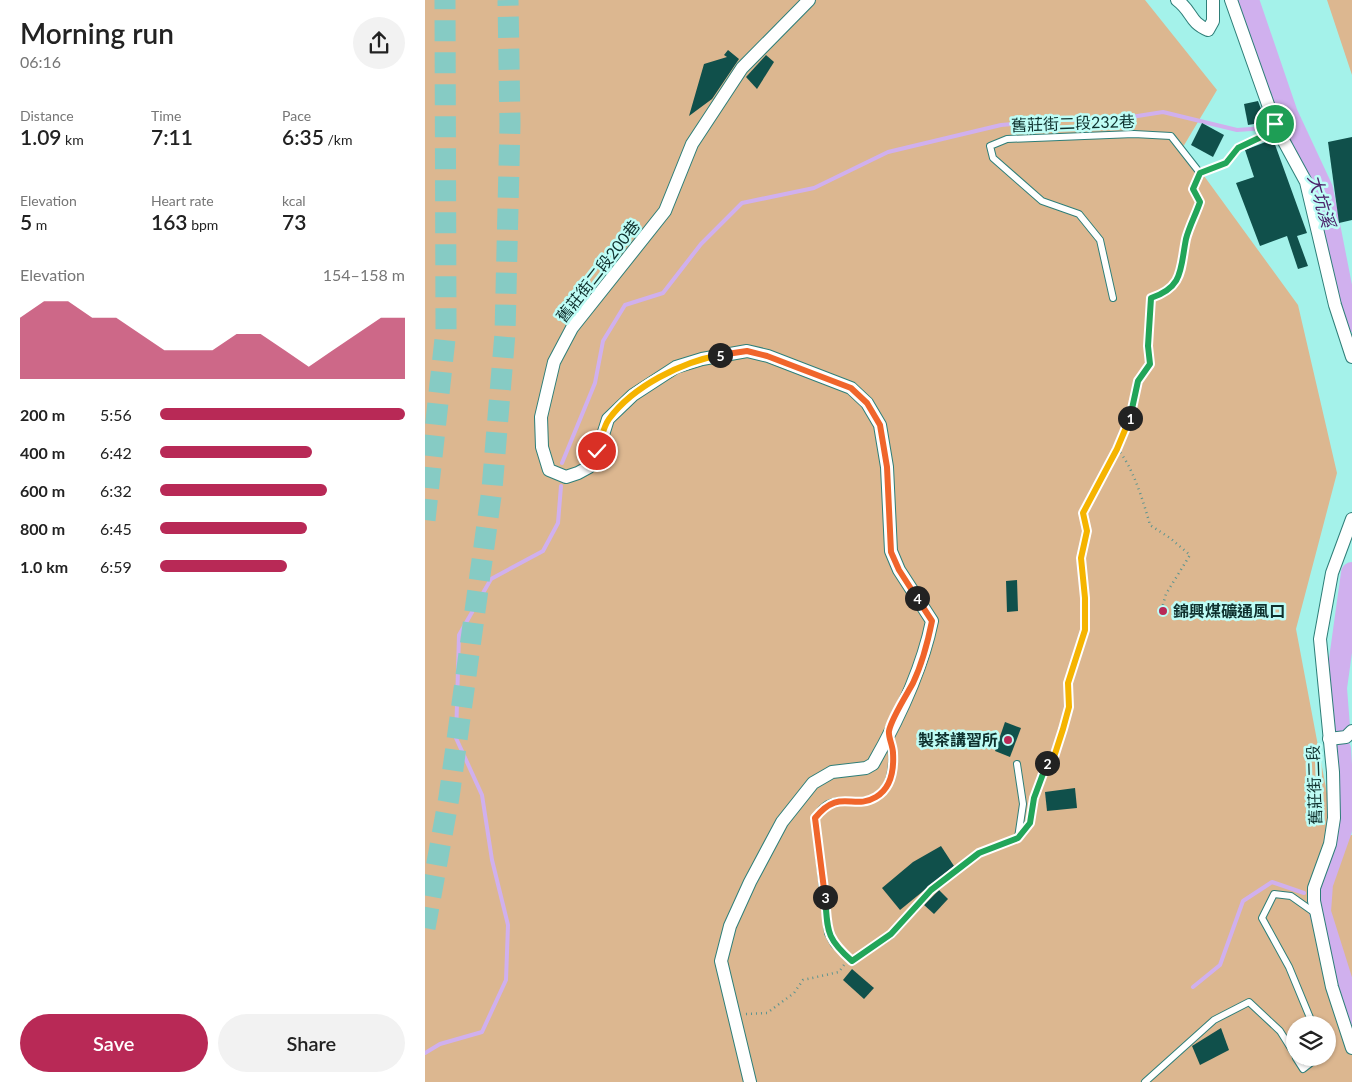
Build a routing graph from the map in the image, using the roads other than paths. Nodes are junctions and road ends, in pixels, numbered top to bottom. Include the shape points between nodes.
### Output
1 (809, 0) edge
2 (1177, 0) edge
3 (1213, 0) edge
4 (1231, 0) edge
5 (1275, 124) junction
6 (1113, 298) dead end
7 (1352, 357) edge
8 (1352, 519) edge
9 (889, 731) junction
10 (1352, 731) edge
11 (1329, 739) junction
12 (1017, 764) dead end
13 (1317, 914) junction
14 (1309, 1016) edge
15 (1286, 1040) edge
16 (1352, 1048) edge
17 (750, 1082) edge
18 (1145, 1082) edge

1 - 9 street, 舊莊街二段200巷 via 742,68 692,144 665,211 572,328 554,362 541,417 542,447 549,470 566,476 578,474 589,467 608,419 633,395 676,367 702,359 747,351 851,388 867,403 880,425 887,467 891,552 932,621 914,680
2 - 3 street via 1187,8 1196,25 1208,30 1213,21
4 - 5 street
5 - 6 lane, 舊莊街二段232巷 via 1259,138 1238,148 1226,163 1200,173 1171,136 1134,134 1007,139 990,146 993,158 1042,201 1079,214 1100,240
5 - 7 street via 1306,182 1335,305
8 - 11 street, 舊莊街二段 via 1331,573 1319,639
9 - 12 lane via 893,762 887,786 876,797 864,801 846,800 826,805 815,818 828,933 834,944 852,961 891,934 931,890 979,853 1018,838 1023,804
9 - 17 street via 873,764 866,768 831,772 813,783 782,822 730,926 721,961
10 - 11 street via 1346,737
11 - 13 street, 舊莊街二段 via 1334,818 1330,844 1315,888
13 - 14 lane via 1291,896 1274,894 1262,918 1289,967
13 - 16 street, 舊莊街二段 via 1332,987
15 - 18 lane via 1249,1002 1214,1020

